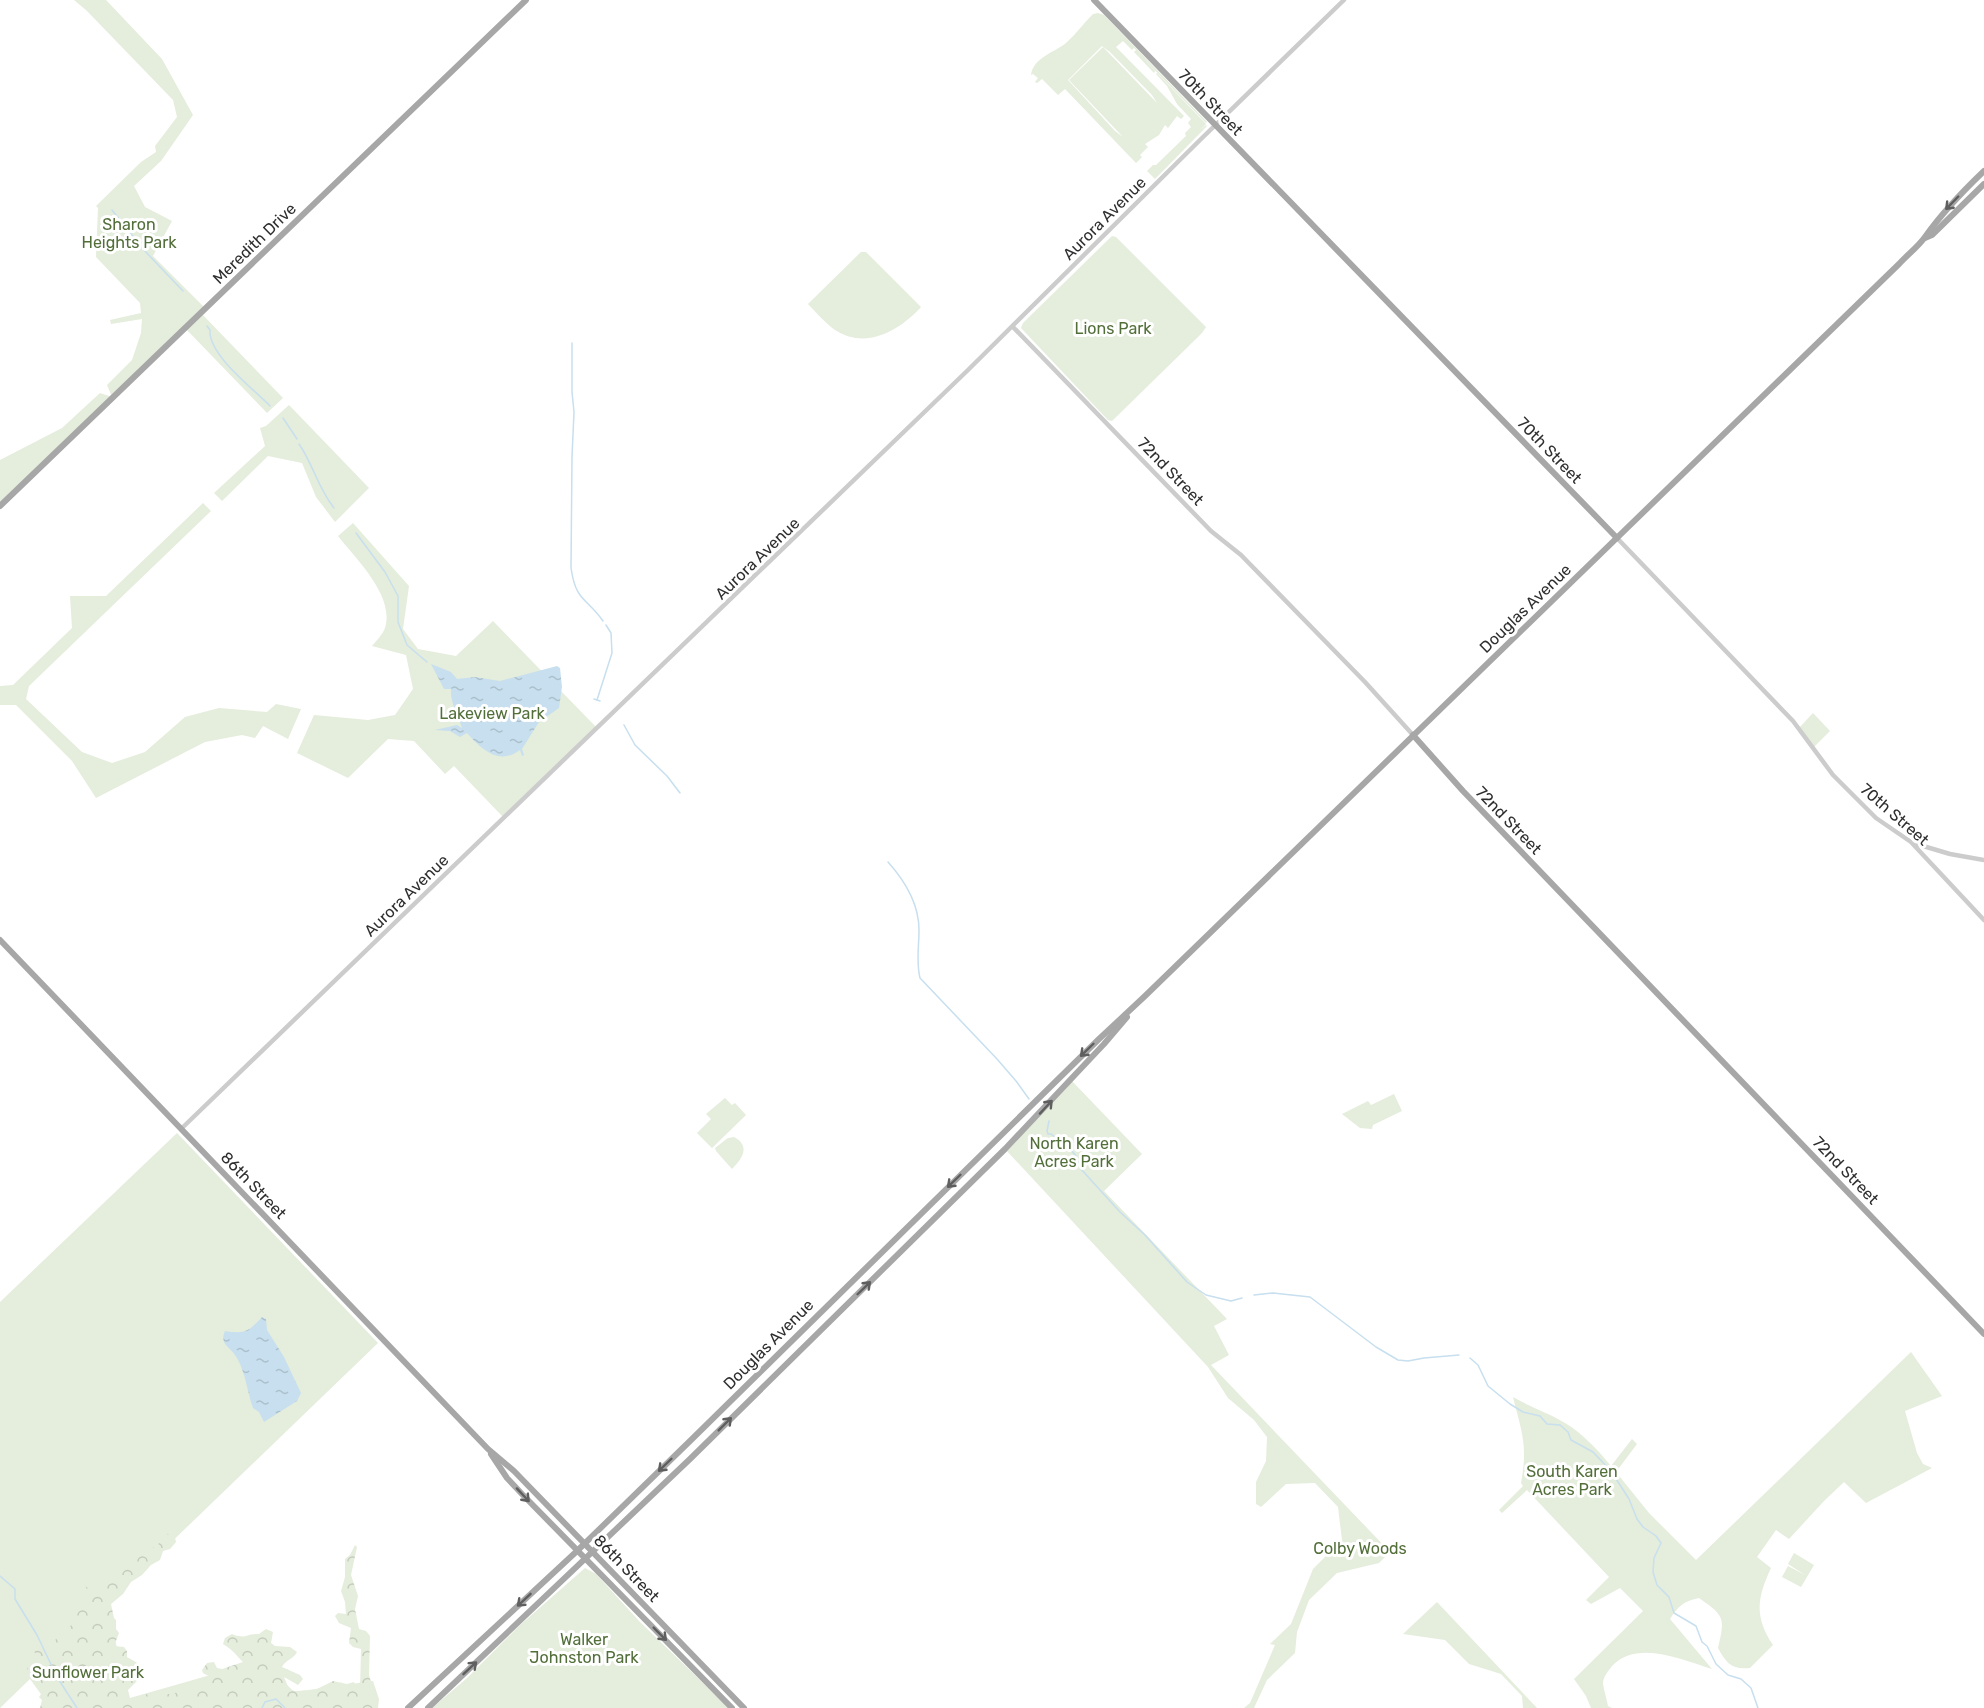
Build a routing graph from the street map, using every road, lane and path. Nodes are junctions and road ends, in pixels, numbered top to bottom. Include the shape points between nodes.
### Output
1 (526, 0) edge
2 (1094, 0) edge
3 (1344, 0) edge
4 (1215, 125) junction
5 (1984, 171) edge
6 (1984, 184) edge
7 (1925, 238) junction
8 (1012, 327) junction
9 (0, 506) edge
10 (1617, 538) junction
11 (1413, 735) junction
12 (1911, 842) junction
13 (1984, 860) edge
14 (1984, 920) edge
15 (0, 940) edge
16 (1145, 996) junction
17 (181, 1129) junction
18 (1984, 1334) edge
19 (704, 1427) junction
20 (488, 1449) junction
21 (690, 1459) junction
22 (584, 1544) junction
23 (577, 1551) junction
24 (592, 1552) junction
25 (585, 1559) junction
26 (408, 1708) edge
27 (428, 1708) edge
28 (732, 1708) edge
29 (744, 1708) edge

1 - 9 main road, Meredith Drive
2 - 4 main road, 70th Street
3 - 4 street, Aurora Avenue
4 - 8 street, Aurora Avenue
4 - 10 main road, 70th Street
5 -> 7 main road, Douglas Avenue via 1950,204
6 - 7 main road, Douglas Avenue
7 - 10 main road, Douglas Avenue
8 - 11 street, 72nd Street via 1211,531 1279,593
8 - 17 street, Aurora Avenue
10 - 11 main road, Douglas Avenue
10 - 12 street, 70th Street via 1793,721 1833,775 1885,826
11 - 16 main road, Douglas Avenue
11 - 18 main road, 72nd Street
12 - 13 street
12 - 14 street, 70th Street
15 - 17 main road, 86th Street
16 -> 19 main road, Douglas Avenue
21 -> 16 main road, Douglas Avenue via 1005,1149
17 - 20 main road, 86th Street
19 - 21 main road via 686,1448
19 -> 22 main road, Douglas Avenue
20 - 22 main road, 86th Street
20 -> 23 main road, 86th Street via 507,1478
21 - 24 main road, Douglas Avenue
22 - 23 main road, Douglas Avenue
22 - 24 main road, 86th Street
23 - 25 main road, 86th Street
23 -> 26 main road, Douglas Avenue
24 - 25 main road, Douglas Avenue
24 - 29 main road, 86th Street
27 -> 25 main road, Douglas Avenue
25 -> 28 main road, 86th Street

